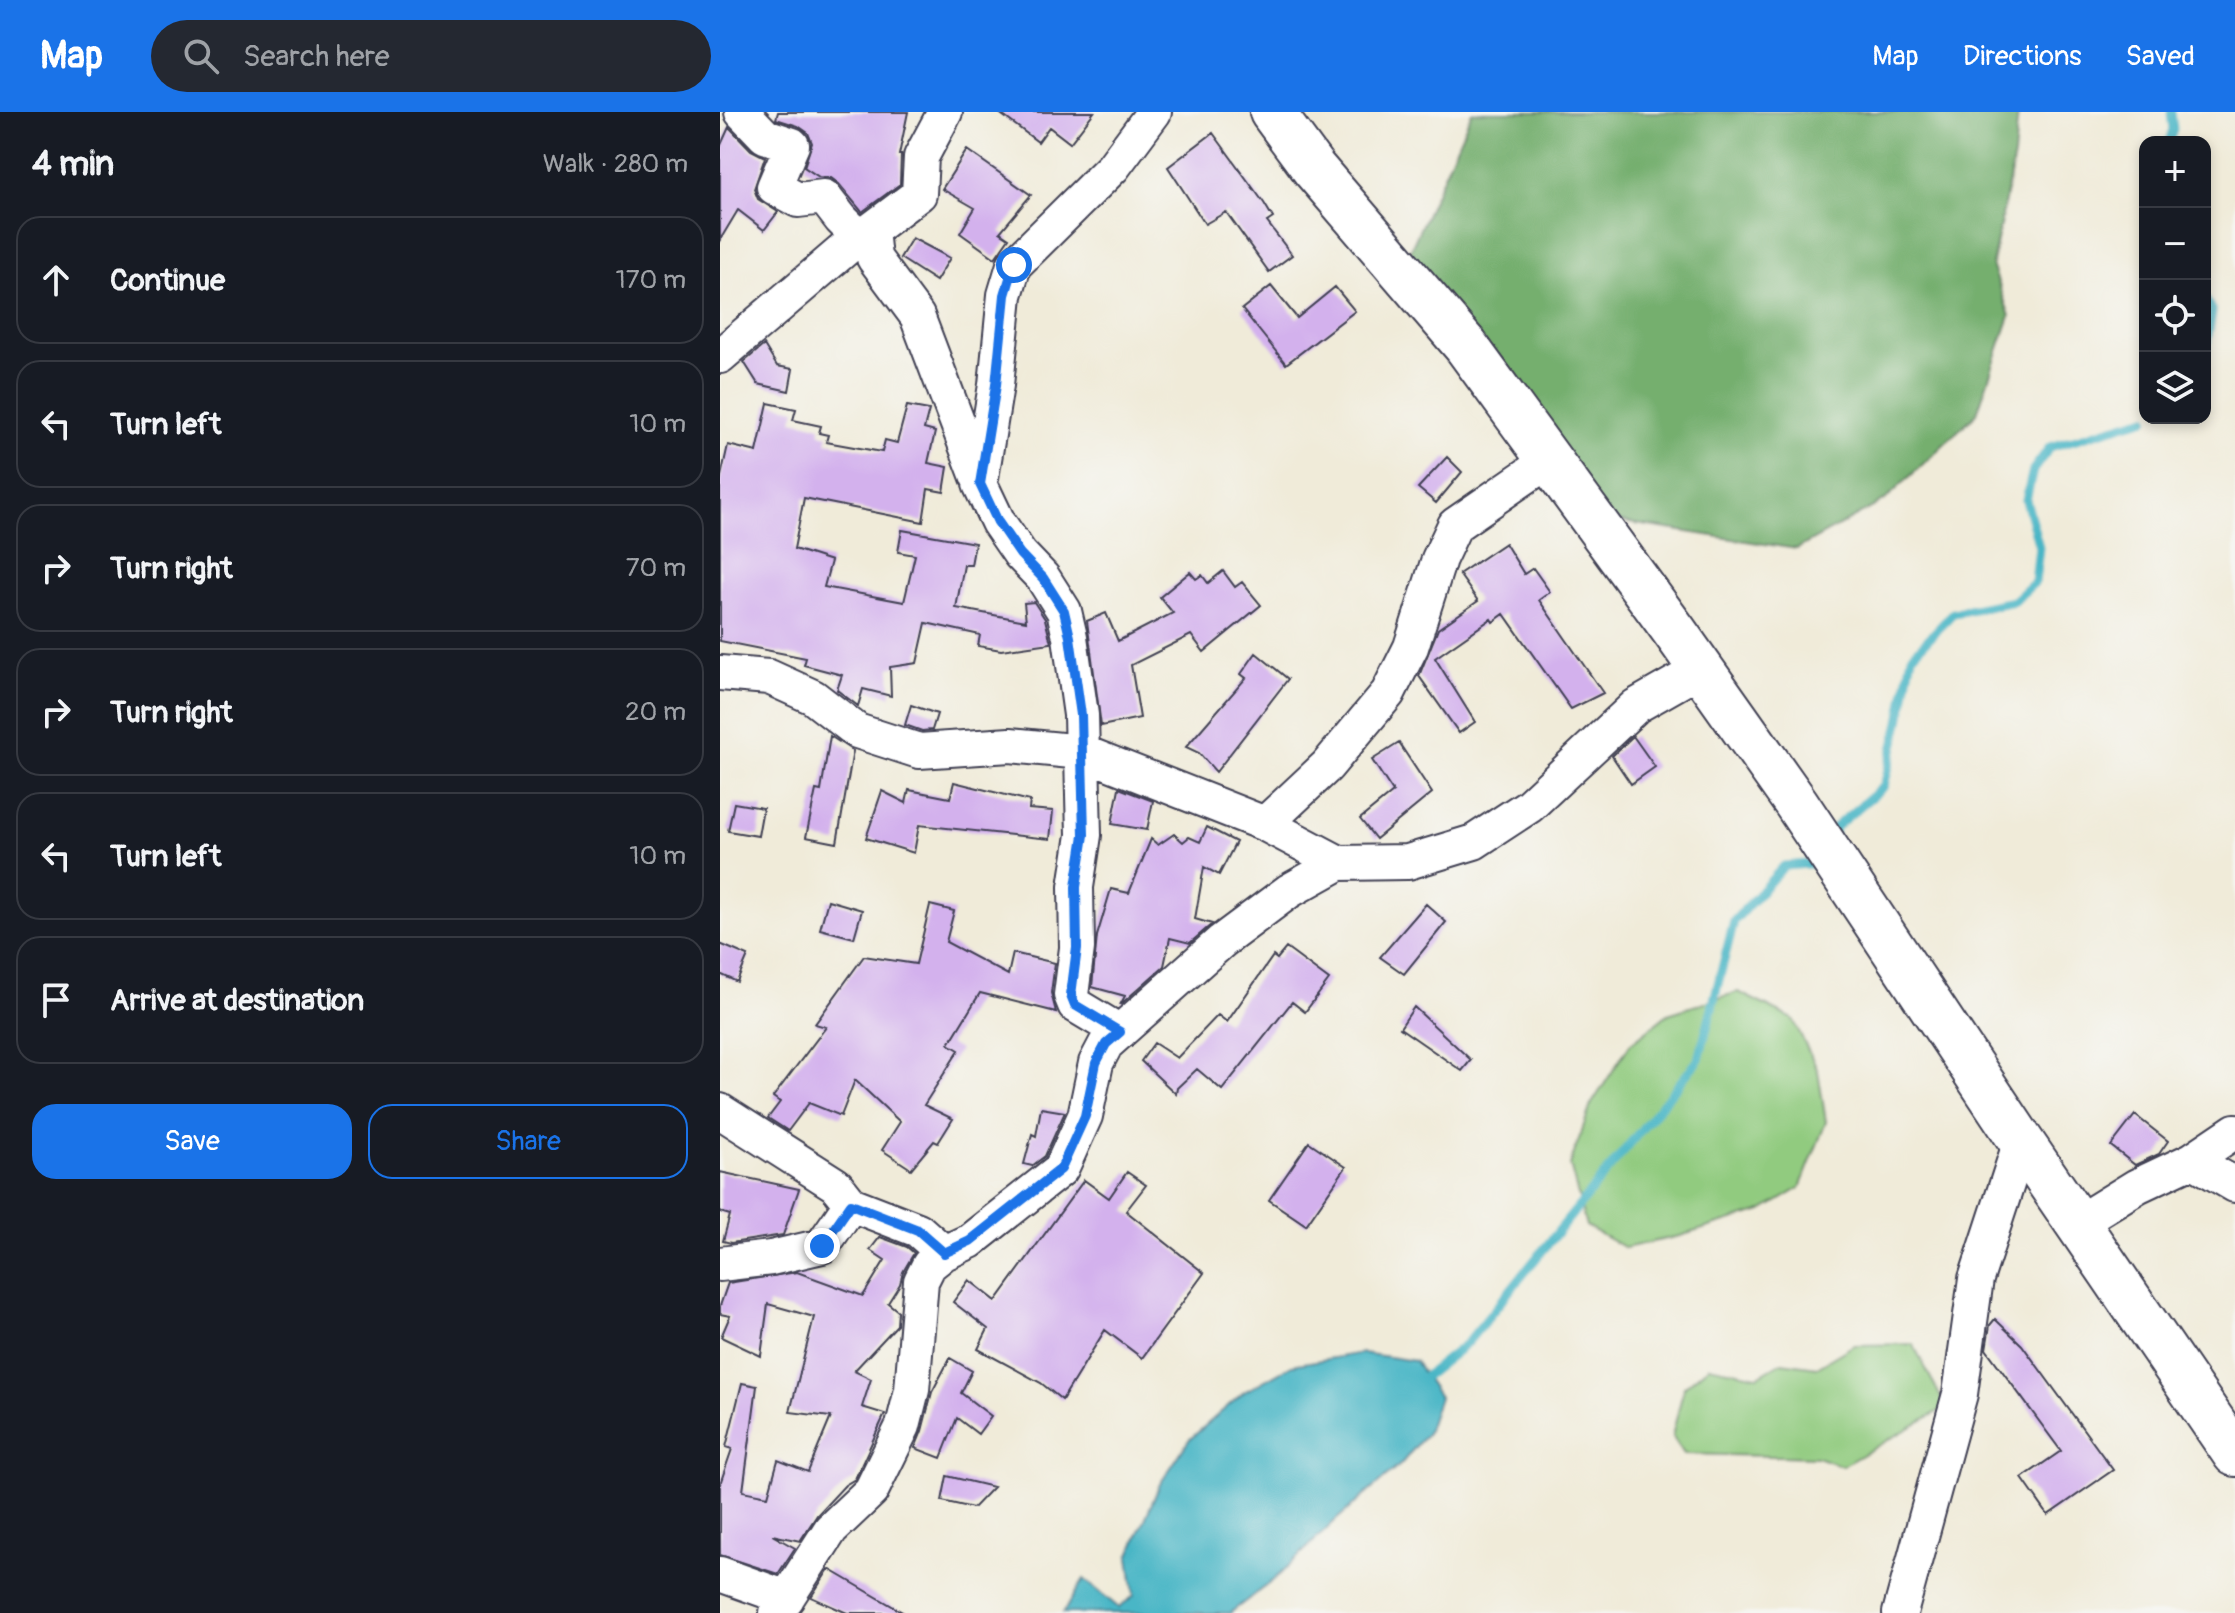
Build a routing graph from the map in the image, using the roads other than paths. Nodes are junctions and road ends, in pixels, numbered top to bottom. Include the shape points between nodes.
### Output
1 (742, 112) edge
2 (945, 112) edge
3 (1154, 112) edge
4 (1272, 112) edge
5 (865, 233) junction
6 (720, 356) edge
7 (1548, 461) junction
8 (980, 484) junction
9 (1701, 669) junction
10 (720, 673) edge
11 (1082, 752) junction
12 (1265, 824) junction
13 (1339, 863) junction
14 (1120, 1032) junction
15 (720, 1111) edge
16 (2235, 1131) edge
17 (2021, 1141) junction
18 (2192, 1160) junction
19 (2235, 1185) edge
20 (851, 1204) junction
21 (2077, 1223) junction
22 (944, 1253) junction
23 (720, 1264) edge
24 (2235, 1454) edge
25 (720, 1574) edge
26 (782, 1605) edge
27 (1900, 1613) edge

1 - 5 street via 765,136 792,145 774,187 798,200 824,197 841,219
2 - 5 street via 921,157 919,194
3 - 8 street via 1113,167 1014,265 1005,295
4 - 7 street via 1314,169 1466,346
5 - 6 street
5 - 8 street via 874,258 917,316
7 - 9 street
7 - 12 street via 1455,525 1411,647 1388,693 1327,766
8 - 11 street via 998,522 1064,611 1080,702
9 - 13 street via 1636,706 1529,806 1474,842 1408,862
9 - 17 street
10 - 11 street via 769,677 813,697 857,731 919,751 1010,745
11 - 12 street
11 - 14 street via 1084,835 1071,995 1075,1005
12 - 13 street
13 - 14 street via 1289,891 1222,941
14 - 22 street via 1096,1063 1085,1116 1061,1169 970,1241
15 - 20 street via 836,1185
16 - 18 street
17 - 21 street
17 - 27 street via 1976,1279 1960,1394
18 - 19 street
18 - 21 street
20 - 22 street via 918,1230
20 - 23 street via 822,1246
21 - 24 street
22 - 26 street via 921,1281 912,1390 903,1426 871,1491 831,1529
25 - 26 street

